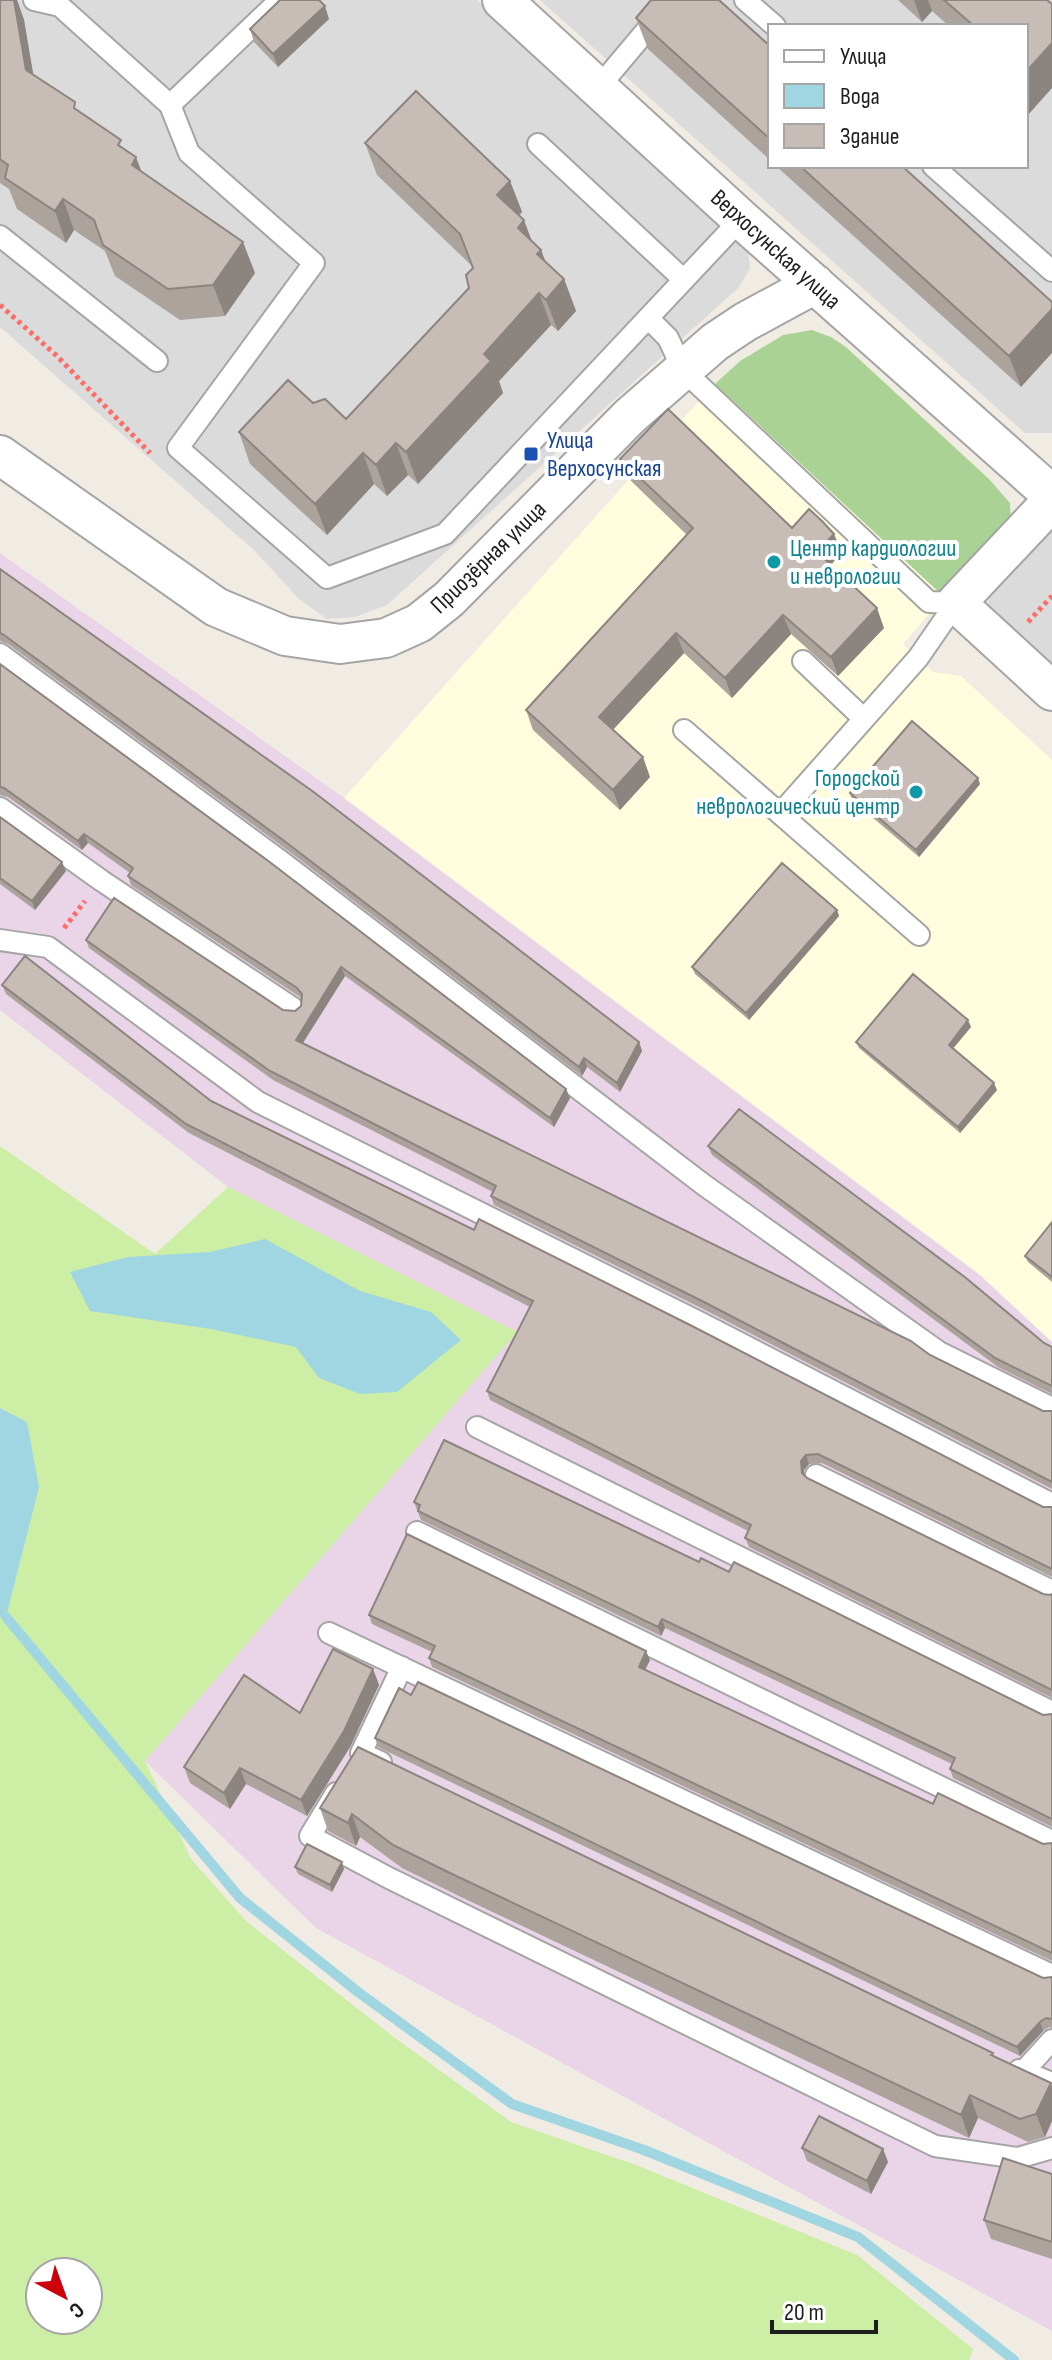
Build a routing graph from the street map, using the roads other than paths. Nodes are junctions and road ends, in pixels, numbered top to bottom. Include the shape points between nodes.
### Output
1 (34, 0) edge
2 (280, 0) edge
3 (502, 0) edge
4 (672, 0) edge
5 (745, 0) edge
6 (773, 24) edge
7 (598, 88) junction
8 (170, 105) junction
9 (538, 144) dead end
10 (935, 168) edge
11 (741, 219) junction
12 (0, 236) edge
13 (1052, 271) edge
14 (684, 280) junction
15 (815, 284) junction
16 (649, 319) junction
17 (157, 361) dead end
18 (683, 370) junction
19 (0, 455) edge
20 (1052, 498) edge
21 (956, 603) junction
22 (0, 654) edge
23 (803, 661) edge
24 (1052, 691) edge
25 (864, 719) junction
26 (684, 730) dead end
27 (0, 808) edge
28 (780, 814) junction
29 (919, 935) dead end
30 (0, 940) edge
31 (293, 1008) edge
32 (1052, 1408) edge
33 (477, 1427) dead end
34 (816, 1475) dead end
35 (1052, 1504) edge
36 (417, 1532) dead end
37 (1052, 1591) edge
38 (329, 1633) dead end
39 (402, 1667) junction
40 (1052, 1712) edge
41 (354, 1765) junction
42 (404, 1774) edge
43 (1052, 1841) edge
44 (1052, 1975) edge
45 (1052, 2040) edge
46 (995, 2058) edge
47 (1023, 2072) junction
48 (1052, 2083) edge
49 (1052, 2148) edge

1 - 8 lane via 60,6
2 - 8 lane
3 - 7 street, Верхосунская улица
4 - 7 lane
5 - 6 lane
7 - 11 street, Верхосунская улица
8 - 16 lane via 189,153 314,263 178,448 327,578 445,534
9 - 14 lane
10 - 13 lane
11 - 14 lane
11 - 15 street, Верхосунская улица
12 - 17 lane
14 - 16 lane
15 - 18 street, Приозёрная улица via 745,322
15 - 20 street, Верхосунская улица
16 - 18 lane via 668,338
18 - 19 street, Приозёрная улица via 419,623 386,638 340,644 285,636 216,607
18 - 21 lane via 929,602
20 - 21 street, Верхосунская улица
21 - 24 street
21 - 25 lane via 918,658
22 - 32 lane via 704,1185 939,1352
23 - 25 lane
25 - 28 lane
26 - 28 lane
27 - 31 lane
28 - 29 lane
30 - 35 lane via 48,947 258,1102
33 - 40 lane
34 - 37 lane
36 - 43 lane
38 - 39 lane
39 - 41 lane
39 - 44 lane
41 - 42 lane
41 - 49 lane via 310,1836 935,2146 1018,2158
45 - 47 lane
46 - 47 lane
47 - 48 lane

